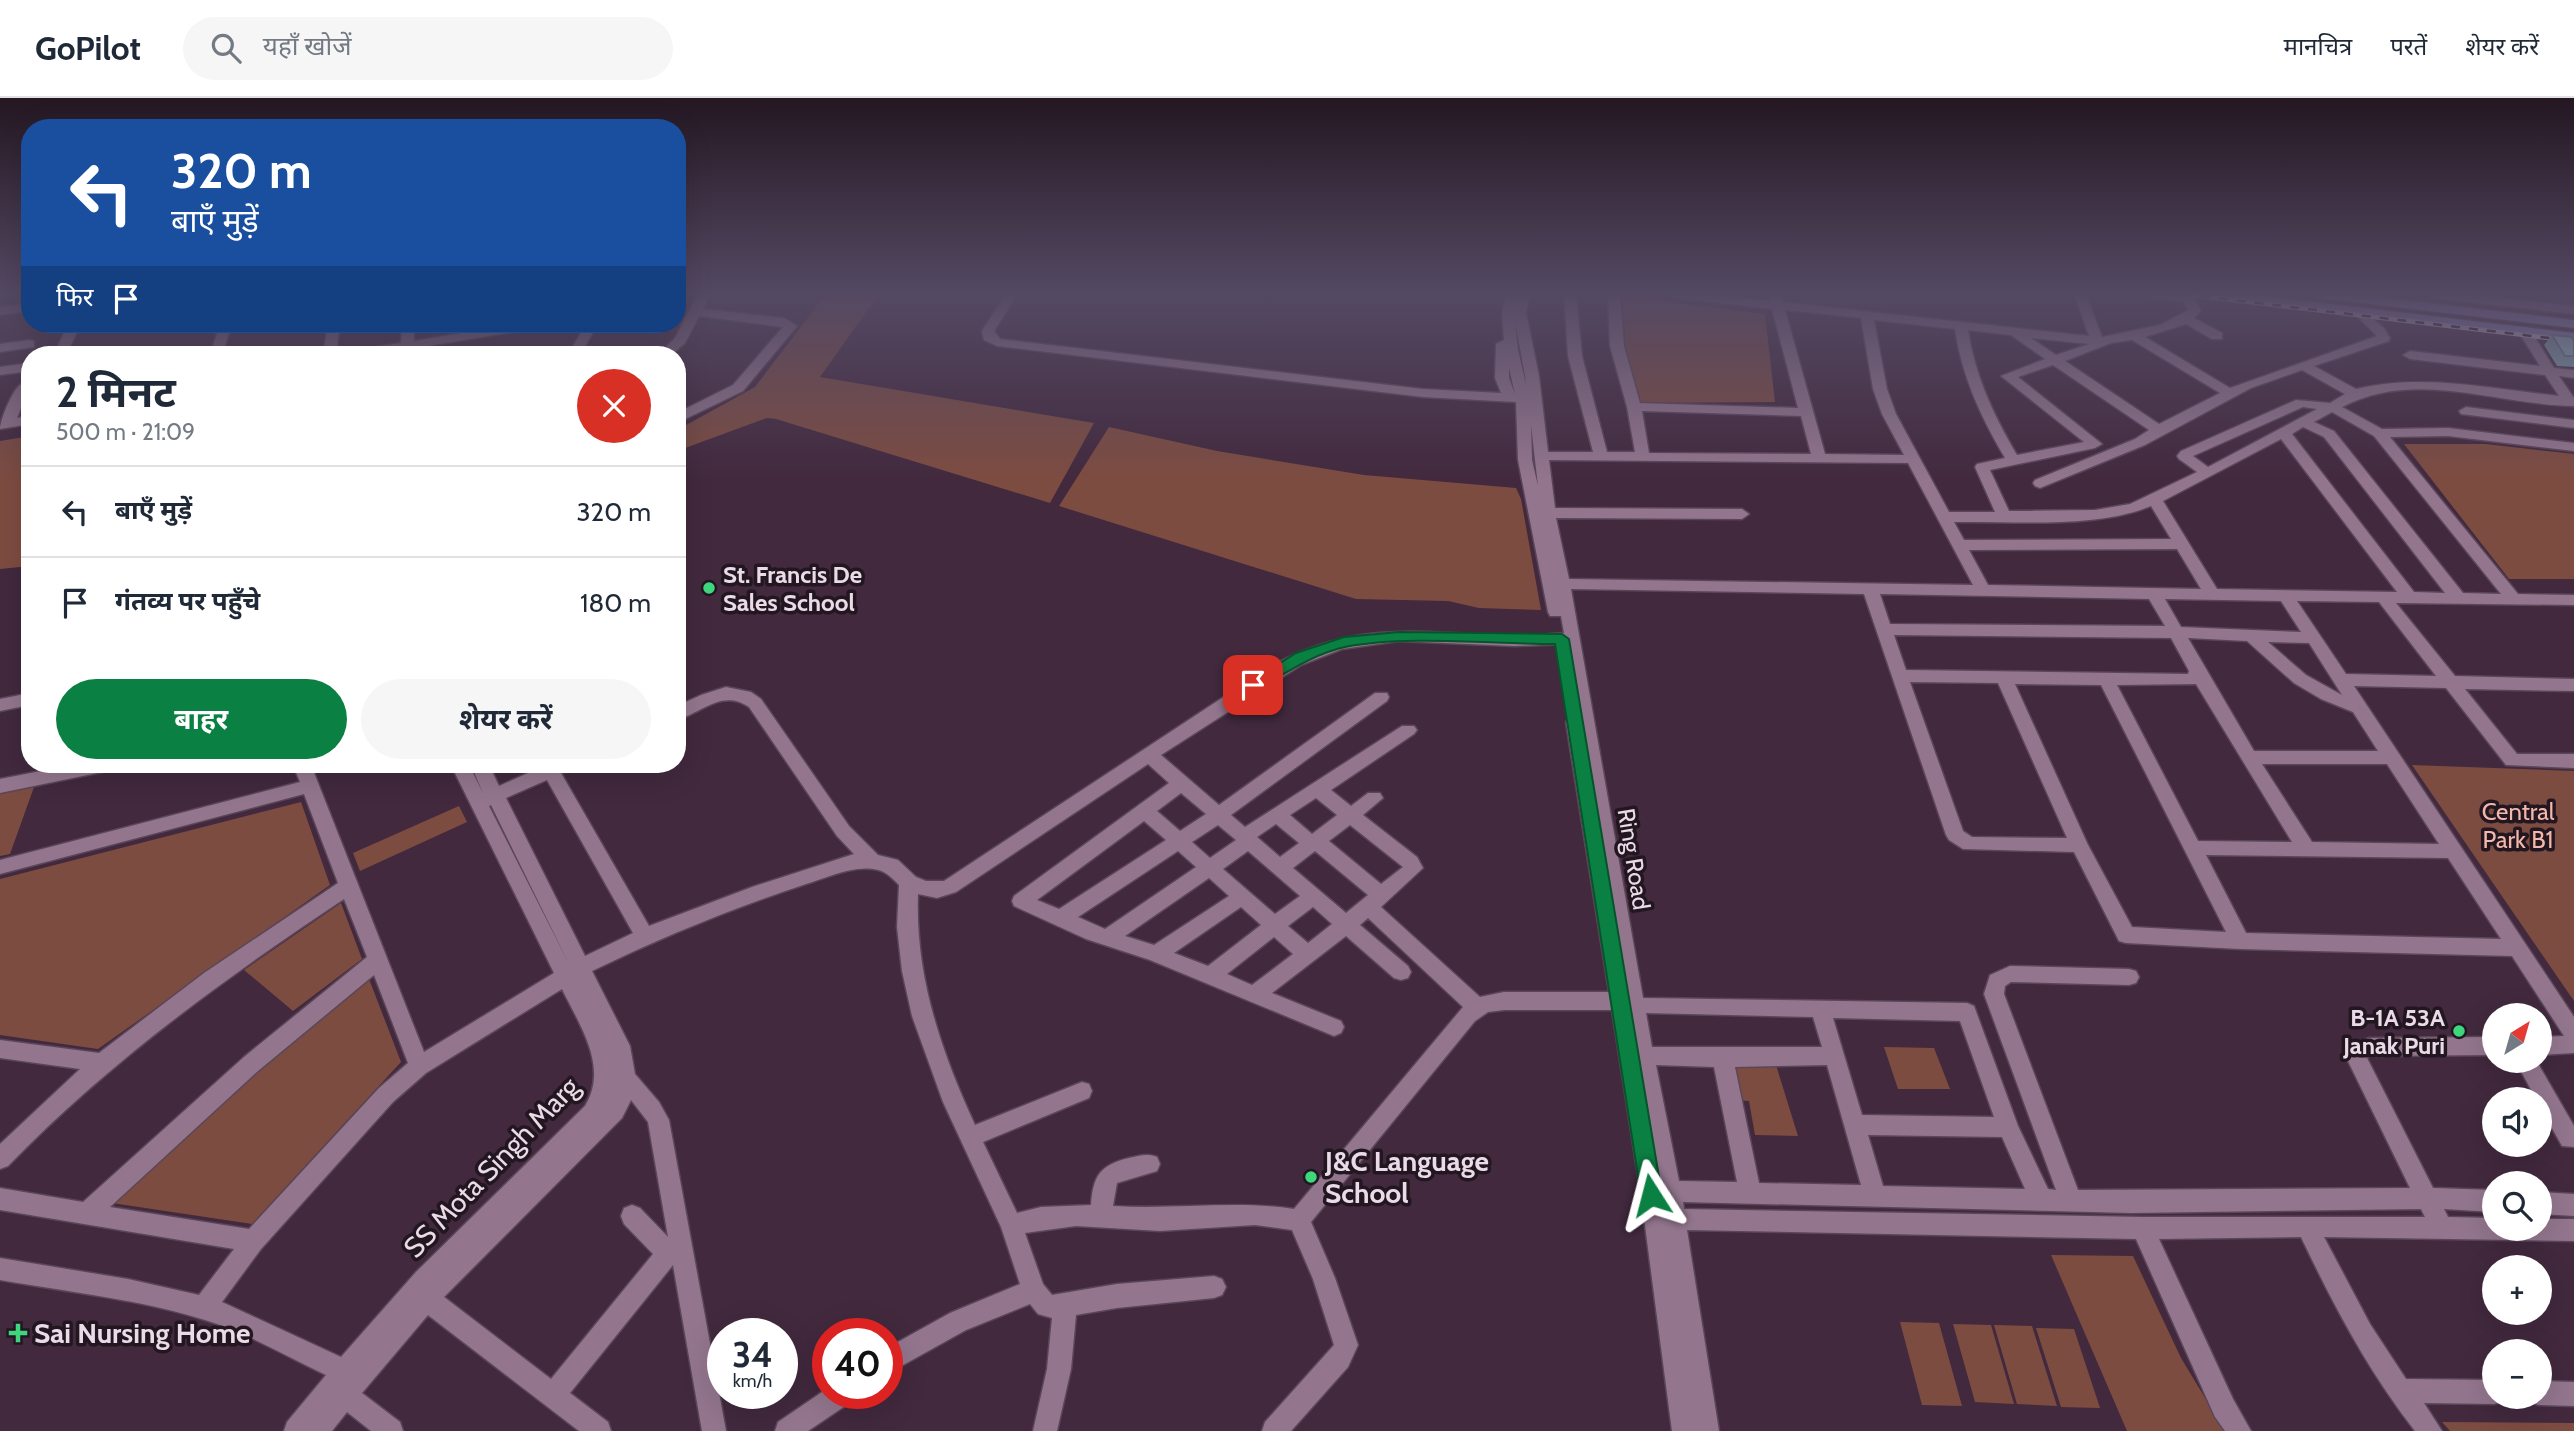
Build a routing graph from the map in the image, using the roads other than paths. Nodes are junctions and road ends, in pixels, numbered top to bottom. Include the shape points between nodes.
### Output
1 (17, 356) edge
2 (765, 356) edge
3 (1116, 356) edge
4 (1512, 356) edge
5 (1527, 356) edge
6 (1576, 356) edge
7 (1620, 356) edge
8 (1791, 356) edge
9 (1874, 356) edge
10 (1965, 356) edge
11 (2049, 356) edge
12 (2069, 356) edge
13 (2168, 356) edge
14 (2329, 356) edge
15 (2420, 356) edge
16 (2540, 356) edge
17 (0, 361) edge
18 (2056, 361) junction
19 (2302, 365) junction
20 (21, 368) edge
21 (0, 371) edge
22 (2550, 372) junction
23 (2574, 374) edge
24 (2336, 384) junction
25 (2452, 388) junction
26 (21, 390) edge
27 (2229, 393) junction
28 (2317, 393) dead end
29 (2355, 394) junction
30 (1517, 398) junction
31 (2572, 402) edge
32 (1634, 407) junction
33 (2332, 407) junction
34 (2466, 411) junction
35 (1806, 412) junction
36 (686, 414) edge
37 (5, 418) edge
38 (2303, 422) junction
39 (2574, 424) edge
40 (2160, 429) junction
41 (2283, 432) junction
42 (2379, 433) junction
43 (2228, 435) junction
44 (2480, 435) junction
45 (2574, 447) edge
46 (2251, 448) junction
47 (1543, 456) junction
48 (1601, 456) junction
49 (1643, 457) junction
50 (1819, 458) junction
51 (1914, 459) junction
52 (2013, 460) junction
53 (2206, 472) junction
54 (2040, 483) dead end
55 (2154, 499) junction
56 (1548, 513) junction
57 (1742, 514) dead end
58 (2004, 516) junction
59 (1944, 517) junction
60 (2182, 544) junction
61 (1959, 545) junction
62 (1563, 584) junction
63 (1870, 589) junction
64 (1983, 590) junction
65 (2153, 593) junction
66 (2212, 594) junction
67 (2285, 595) junction
68 (2383, 597) junction
69 (2409, 597) junction
70 (2458, 598) junction
71 (2514, 599) junction
72 (2574, 600) edge
73 (1883, 629) junction
74 (2178, 632) junction
75 (2251, 635) junction
76 (2313, 638) junction
77 (1567, 639) junction
78 (2197, 671) junction
79 (1900, 676) junction
80 (2004, 677) junction
81 (2106, 679) junction
82 (2341, 680) junction
83 (2451, 684) junction
84 (2574, 685) edge
85 (1381, 697) dead end
86 (21, 701) edge
87 (0, 705) edge
88 (2360, 708) junction
89 (686, 710) edge
90 (1408, 730) dead end
91 (1149, 755) junction
92 (2392, 757) junction
93 (2248, 758) junction
94 (2574, 761) edge
95 (63, 773) edge
96 (305, 773) edge
97 (467, 773) edge
98 (482, 773) edge
99 (546, 773) edge
100 (560, 773) edge
101 (1182, 783) junction
102 (0, 786) edge
103 (310, 786) junction
104 (1318, 790) junction
105 (1374, 798) dead end
106 (487, 799) junction
107 (1144, 810) junction
108 (1220, 814) junction
109 (1277, 814) junction
110 (1351, 815) junction
111 (1247, 839) junction
112 (1178, 842) junction
113 (1314, 842) junction
114 (2079, 845) junction
115 (2193, 848) junction
116 (2306, 848) junction
117 (2454, 851) junction
118 (872, 861) junction
119 (0, 867) edge
120 (1280, 867) junction
121 (1209, 868) junction
122 (909, 881) junction
123 (350, 885) junction
124 (1313, 896) junction
125 (1242, 897) junction
126 (1376, 901) junction
127 (1060, 919) junction
128 (1346, 925) junction
129 (1275, 926) junction
130 (645, 936) junction
131 (1107, 938) junction
132 (2241, 941) junction
133 (2517, 947) junction
134 (1156, 954) junction
135 (1307, 954) junction
136 (379, 960) junction
137 (573, 972) junction
138 (1401, 972) dead end
139 (1210, 976) junction
140 (2129, 977) dead end
141 (1255, 994) junction
142 (1633, 1003) junction
143 (1478, 1008) junction
144 (1821, 1010) junction
145 (1334, 1027) dead end
146 (2572, 1041) edge
147 (2552, 1044) edge
148 (2482, 1046) edge
149 (0, 1049) edge
150 (1644, 1056) junction
151 (1835, 1056) junction
152 (1727, 1058) junction
153 (101, 1063) junction
154 (419, 1066) junction
155 (2532, 1073) edge
156 (627, 1080) junction
157 (1082, 1091) dead end
158 (1854, 1125) junction
159 (2008, 1127) junction
160 (969, 1138) junction
161 (2570, 1139) dead end
162 (0, 1159) edge
163 (1149, 1164) dead end
164 (1661, 1193) junction
165 (1750, 1193) junction
166 (1875, 1196) junction
167 (2425, 1198) junction
168 (0, 1199) edge
169 (2041, 1199) junction
170 (2070, 1199) junction
171 (2482, 1200) edge
172 (2552, 1204) edge
173 (2574, 1205) edge
174 (87, 1213) junction
175 (632, 1216) dead end
176 (1101, 1216) junction
177 (1664, 1219) junction
178 (1299, 1220) junction
179 (1011, 1226) junction
180 (2307, 1226) junction
181 (2143, 1228) junction
182 (2442, 1228) junction
183 (2574, 1230) edge
184 (253, 1241) junction
185 (675, 1249) junction
186 (0, 1269) edge
187 (1214, 1287) dead end
188 (1034, 1291) junction
189 (427, 1299) junction
190 (1064, 1305) junction
191 (204, 1308) junction
192 (903, 1352) edge
193 (345, 1383) junction
194 (2397, 1391) junction
195 (2482, 1392) edge
196 (2552, 1393) edge
197 (2574, 1394) edge
198 (553, 1395) junction
199 (819, 1409) edge
200 (296, 1431) edge
201 (317, 1431) edge
202 (391, 1431) edge
203 (599, 1431) edge
204 (714, 1431) edge
205 (787, 1431) edge
206 (1045, 1431) edge
207 (1274, 1431) edge
208 (1684, 1431) edge
209 (1707, 1431) edge
210 (2239, 1431) edge
211 (2430, 1431) edge

1 - 17 street
2 - 36 street via 738,388
3 - 30 street via 1423,393
4 - 30 street, Ring Road
5 - 47 street, Ring Road
6 - 48 street
7 - 32 street
8 - 35 street
9 - 51 street via 1889,414
10 - 52 street via 1984,412
11 - 18 street
12 - 18 street
13 - 27 street
14 - 19 street
15 - 22 street
16 - 22 street
18 - 40 street via 2149,426
18 - 52 street via 2008,376 2095,444
19 - 24 street
19 - 27 street
20 - 21 street
22 - 23 street
22 - 31 street
24 - 28 street
24 - 29 street
25 - 29 street via 2399,385
25 - 31 street
25 - 34 street
26 - 37 street
27 - 40 street
29 - 33 street
30 - 77 street, Ring Road via 1525,460
32 - 35 street
32 - 49 street
33 - 38 street
33 - 42 street
33 - 43 street via 2301,402
34 - 39 street
34 - 44 street
35 - 50 street
38 - 41 street
38 - 70 street via 2329,434
40 - 54 street via 2112,455
41 - 46 street
41 - 69 street
42 - 44 street
42 - 71 street
43 - 46 street
43 - 53 street via 2184,456
44 - 45 street
46 - 53 street
47 - 48 street
47 - 56 street, Ring Road
48 - 49 street
49 - 50 street
50 - 51 street
51 - 59 street
52 - 58 street via 1982,467
53 - 55 street
55 - 58 street via 2133,508 2095,514
55 - 60 street
56 - 57 street
56 - 62 street, Ring Road
58 - 59 street
59 - 61 street
60 - 61 street
60 - 66 street
61 - 64 street
62 - 63 street
62 - 77 street, Ring Road
63 - 64 street
63 - 73 street
64 - 65 street
65 - 66 street
65 - 74 street
66 - 67 street
67 - 68 street
67 - 76 street
68 - 69 street
68 - 83 street
69 - 70 street
70 - 71 street
71 - 72 street
73 - 74 street
73 - 79 street
74 - 75 street
74 - 78 street
75 - 76 street
75 - 88 street via 2292,676 2330,699
76 - 82 street
77 - 91 street via 1399,637 1344,642 1302,656 1269,674
77 - 142 street, Ring Road
78 - 81 street via 2190,680
78 - 93 street
79 - 80 street
79 - 114 street via 1960,841
80 - 81 street
80 - 114 street
81 - 115 street
82 - 83 street
82 - 88 street
83 - 84 street
83 - 94 street via 2512,760
85 - 108 street
86 - 87 street
88 - 92 street
89 - 118 street via 734,691 755,703 843,831
90 - 104 street
91 - 101 street
91 - 122 street via 948,887 937,890
92 - 93 street
92 - 117 street
93 - 116 street
95 - 102 street
96 - 103 street
97 - 106 street, SS Mota Singh Marg
98 - 106 street, SS Mota Singh Marg
99 - 106 street
100 - 130 street
101 - 107 street
101 - 108 street
103 - 119 street
103 - 123 street
104 - 109 street
104 - 110 street
105 - 110 street
106 - 137 street, SS Mota Singh Marg
107 - 112 street
107 - 127 street via 1021,901
108 - 111 street
108 - 112 street
109 - 111 street
109 - 113 street
110 - 113 street
110 - 126 street via 1413,865 1412,871
111 - 120 street
111 - 121 street
112 - 121 street
112 - 127 street
113 - 120 street
113 - 126 street
114 - 132 street via 2126,935
115 - 116 street
115 - 132 street
116 - 117 street
117 - 133 street
118 - 122 street via 891,865
118 - 130 street via 810,874
120 - 124 street
121 - 125 street
121 - 131 street
122 - 160 street via 906,923 920,1000 934,1053
123 - 136 street
123 - 153 street via 225,968
124 - 128 street
124 - 129 street
125 - 129 street
125 - 134 street
126 - 128 street
126 - 143 street
127 - 131 street
128 - 135 street
128 - 138 street
129 - 135 street
129 - 139 street
130 - 137 street
131 - 134 street
132 - 133 street
133 - 146 street
134 - 139 street
135 - 141 street
136 - 154 street
136 - 174 street via 251,1064
137 - 154 street
137 - 156 street, SS Mota Singh Marg via 620,1046
137 - 193 street, SS Mota Singh Marg via 602,1051 606,1091 593,1113 424,1280
139 - 141 street
140 - 170 street via 2010,974 1994,984
141 - 145 street
142 - 143 street via 1504,1002
142 - 144 street
142 - 150 street, Ring Road
142 - 164 street, Ring Road
143 - 178 street via 1430,1058
144 - 151 street
144 - 159 street via 1967,1012
146 - 147 street
148 - 167 street via 2369,1047 2357,1051
149 - 153 street
150 - 152 street
150 - 164 street, Ring Road
151 - 152 street
151 - 158 street
152 - 165 street via 1724,1069
153 - 162 street
154 - 184 street via 386,1095
155 - 161 street
156 - 185 street via 658,1120
156 - 189 street, SS Mota Singh Marg via 615,1111
157 - 160 street
158 - 159 street
158 - 166 street
159 - 169 street
160 - 179 street
163 - 176 street via 1106,1178
164 - 165 street
164 - 177 street, Ring Road
165 - 166 street
166 - 169 street
167 - 170 street
167 - 171 street
167 - 182 street
168 - 174 street
169 - 170 street
172 - 173 street
174 - 184 street
175 - 185 street
176 - 178 street via 1160,1220 1255,1214
176 - 179 street via 1076,1214
177 - 181 street
177 - 208 street, Ring Road
177 - 209 street, Ring Road
178 - 207 street via 1346,1345 1340,1359
179 - 188 street
180 - 181 street
180 - 182 street
180 - 194 street via 2365,1340
181 - 210 street via 2224,1408
182 - 183 street
184 - 191 street
185 - 198 street
185 - 204 street
186 - 191 street via 92,1283
187 - 190 street
188 - 190 street via 1046,1306
188 - 192 street via 971,1313
189 - 193 street, SS Mota Singh Marg
189 - 198 street
190 - 206 street via 1060,1380
191 - 193 street via 237,1320
193 - 200 street, SS Mota Singh Marg
193 - 201 street, SS Mota Singh Marg
193 - 202 street
194 - 195 street
194 - 211 street
196 - 197 street
198 - 203 street
199 - 205 street

